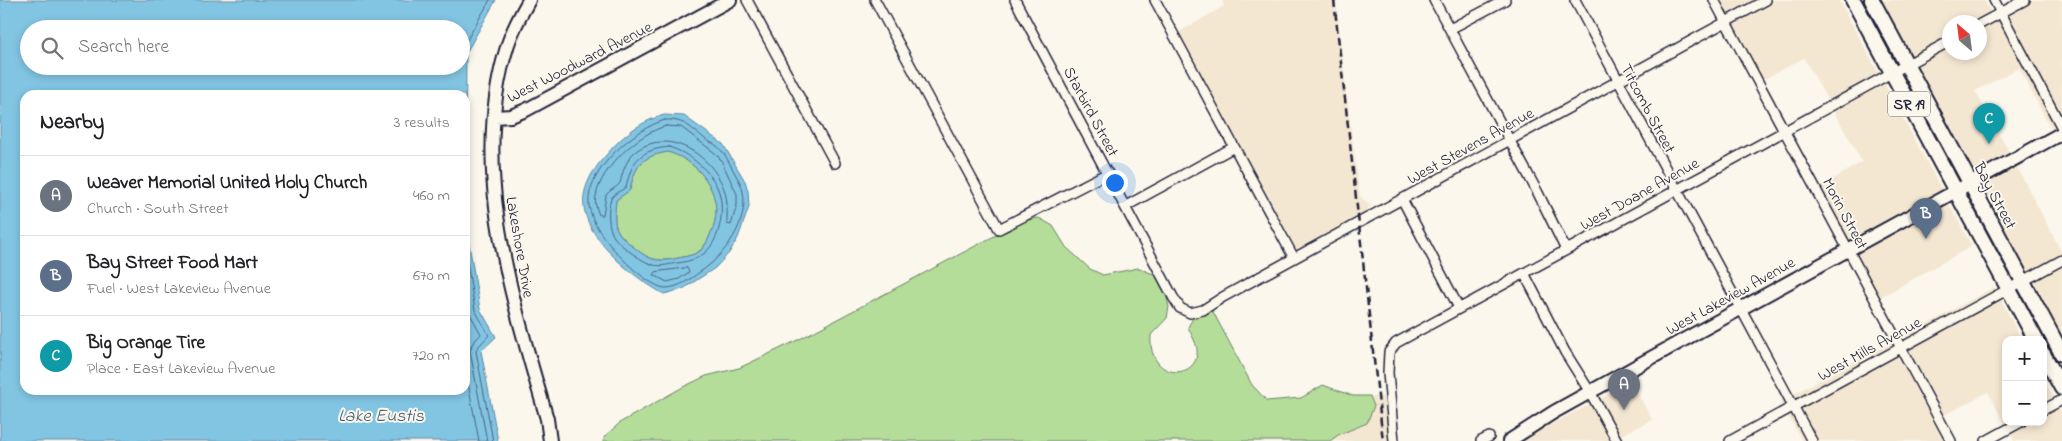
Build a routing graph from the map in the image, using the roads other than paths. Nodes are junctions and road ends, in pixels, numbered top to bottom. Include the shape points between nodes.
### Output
1 (529, 0) edge
2 (730, 0) edge
3 (746, 0) edge
4 (876, 0) edge
5 (1015, 0) edge
6 (1155, 0) edge
7 (1434, 0) edge
8 (1505, 0) edge
9 (1575, 0) edge
10 (1714, 0) edge
11 (1766, 0) edge
12 (1853, 0) edge
13 (1872, 0) edge
14 (1994, 0) edge
15 (2025, 0) edge
16 (2001, 13) junction
17 (1987, 20) edge
18 (1726, 22) junction
19 (1450, 29) junction
20 (1942, 45) edge
21 (1906, 64) junction
22 (1892, 72) junction
23 (1618, 81) junction
24 (495, 117) junction
25 (2062, 128) edge
26 (1785, 131) junction
27 (2062, 133) edge
28 (1510, 140) junction
29 (1234, 147) junction
30 (835, 163) dead end
31 (1108, 173) junction
32 (1970, 183) junction
33 (1676, 189) junction
34 (1956, 191) junction
35 (1402, 199) junction
36 (1126, 206) junction
37 (1848, 249) junction
38 (1566, 250) junction
39 (1294, 258) junction
40 (2062, 260) edge
41 (1524, 273) junction
42 (2023, 281) junction
43 (2008, 289) junction
44 (1459, 308) junction
45 (1741, 308) junction
46 (1188, 313) joint
47 (2034, 336) edge
48 (1901, 348) junction
49 (2062, 354) edge
50 (2047, 361) edge
51 (2062, 388) edge
52 (1590, 392) junction
53 (2062, 400) edge
54 (1794, 406) junction
55 (2047, 408) edge
56 (2014, 426) edge
57 (550, 441) edge
58 (1394, 441) edge
59 (1509, 441) edge
60 (1617, 441) edge
61 (1730, 441) edge
62 (1812, 441) edge
63 (1951, 441) edge
64 (1986, 441) edge

1 - 24 street, Lakeshore Drive via 508,44
2 - 24 street, West Woodward Avenue via 526,110 511,116
3 - 30 street
4 - 31 street via 999,229
5 - 31 street, Starbird Street
6 - 29 street
7 - 19 street
8 - 19 street
9 - 23 street, Titcomb Street
10 - 18 street, Morin Street
11 - 18 street, West Stevens Avenue
12 - 22 main road, Bay Street / SR 19
13 - 21 main road, Bay Street / SR 19
14 - 16 street
15 - 16 street
16 - 17 street
16 - 25 street
18 - 23 street, West Stevens Avenue
18 - 26 street, Morin Street
19 - 28 street
20 - 21 street, West Doane Avenue
21 - 22 street, West Doane Avenue
21 - 32 main road, Bay Street / SR 19
22 - 26 street, West Doane Avenue
22 - 34 main road, Bay Street / SR 19
23 - 28 street, West Stevens Avenue
23 - 33 street, Titcomb Street
24 - 57 street, Lakeshore Drive via 493,170 498,224 517,312 548,419
26 - 33 street, West Doane Avenue
26 - 37 street, Morin Street
27 - 32 street, West Lakeview Avenue
28 - 35 street, West Stevens Avenue
28 - 38 street
29 - 36 street
29 - 39 street
31 - 36 street, Starbird Street
32 - 34 street, West Lakeview Avenue
32 - 42 main road, Bay Street / SR 19
33 - 38 street, West Doane Avenue
33 - 45 street, Titcomb Street
34 - 37 street, West Lakeview Avenue
34 - 43 main road, Bay Street / SR 19
35 - 39 street, West Stevens Avenue
35 - 44 street
36 - 46 street, Starbird Street via 1173,297
37 - 45 street, West Lakeview Avenue
37 - 48 street, Morin Street
38 - 41 street, West Doane Avenue
39 - 46 street, West Stevens Avenue via 1203,310
40 - 42 street, West Mills Avenue
41 - 44 street, West Doane Avenue
41 - 52 street via 1561,345
42 - 43 street, West Mills Avenue
42 - 49 main road, Bay Street / SR 19
43 - 47 main road, Bay Street / SR 19
43 - 48 street, West Mills Avenue
44 - 58 street, West Doane Avenue via 1396,342 1389,352
45 - 52 street, West Lakeview Avenue
45 - 54 street, Titcomb Street
48 - 54 street, West Mills Avenue
48 - 63 street, Morin Street
50 - 51 main road
52 - 59 street, West Lakeview Avenue
52 - 60 street
53 - 55 street
54 - 61 street, West Mills Avenue
54 - 62 street, Titcomb Street
56 - 64 street

